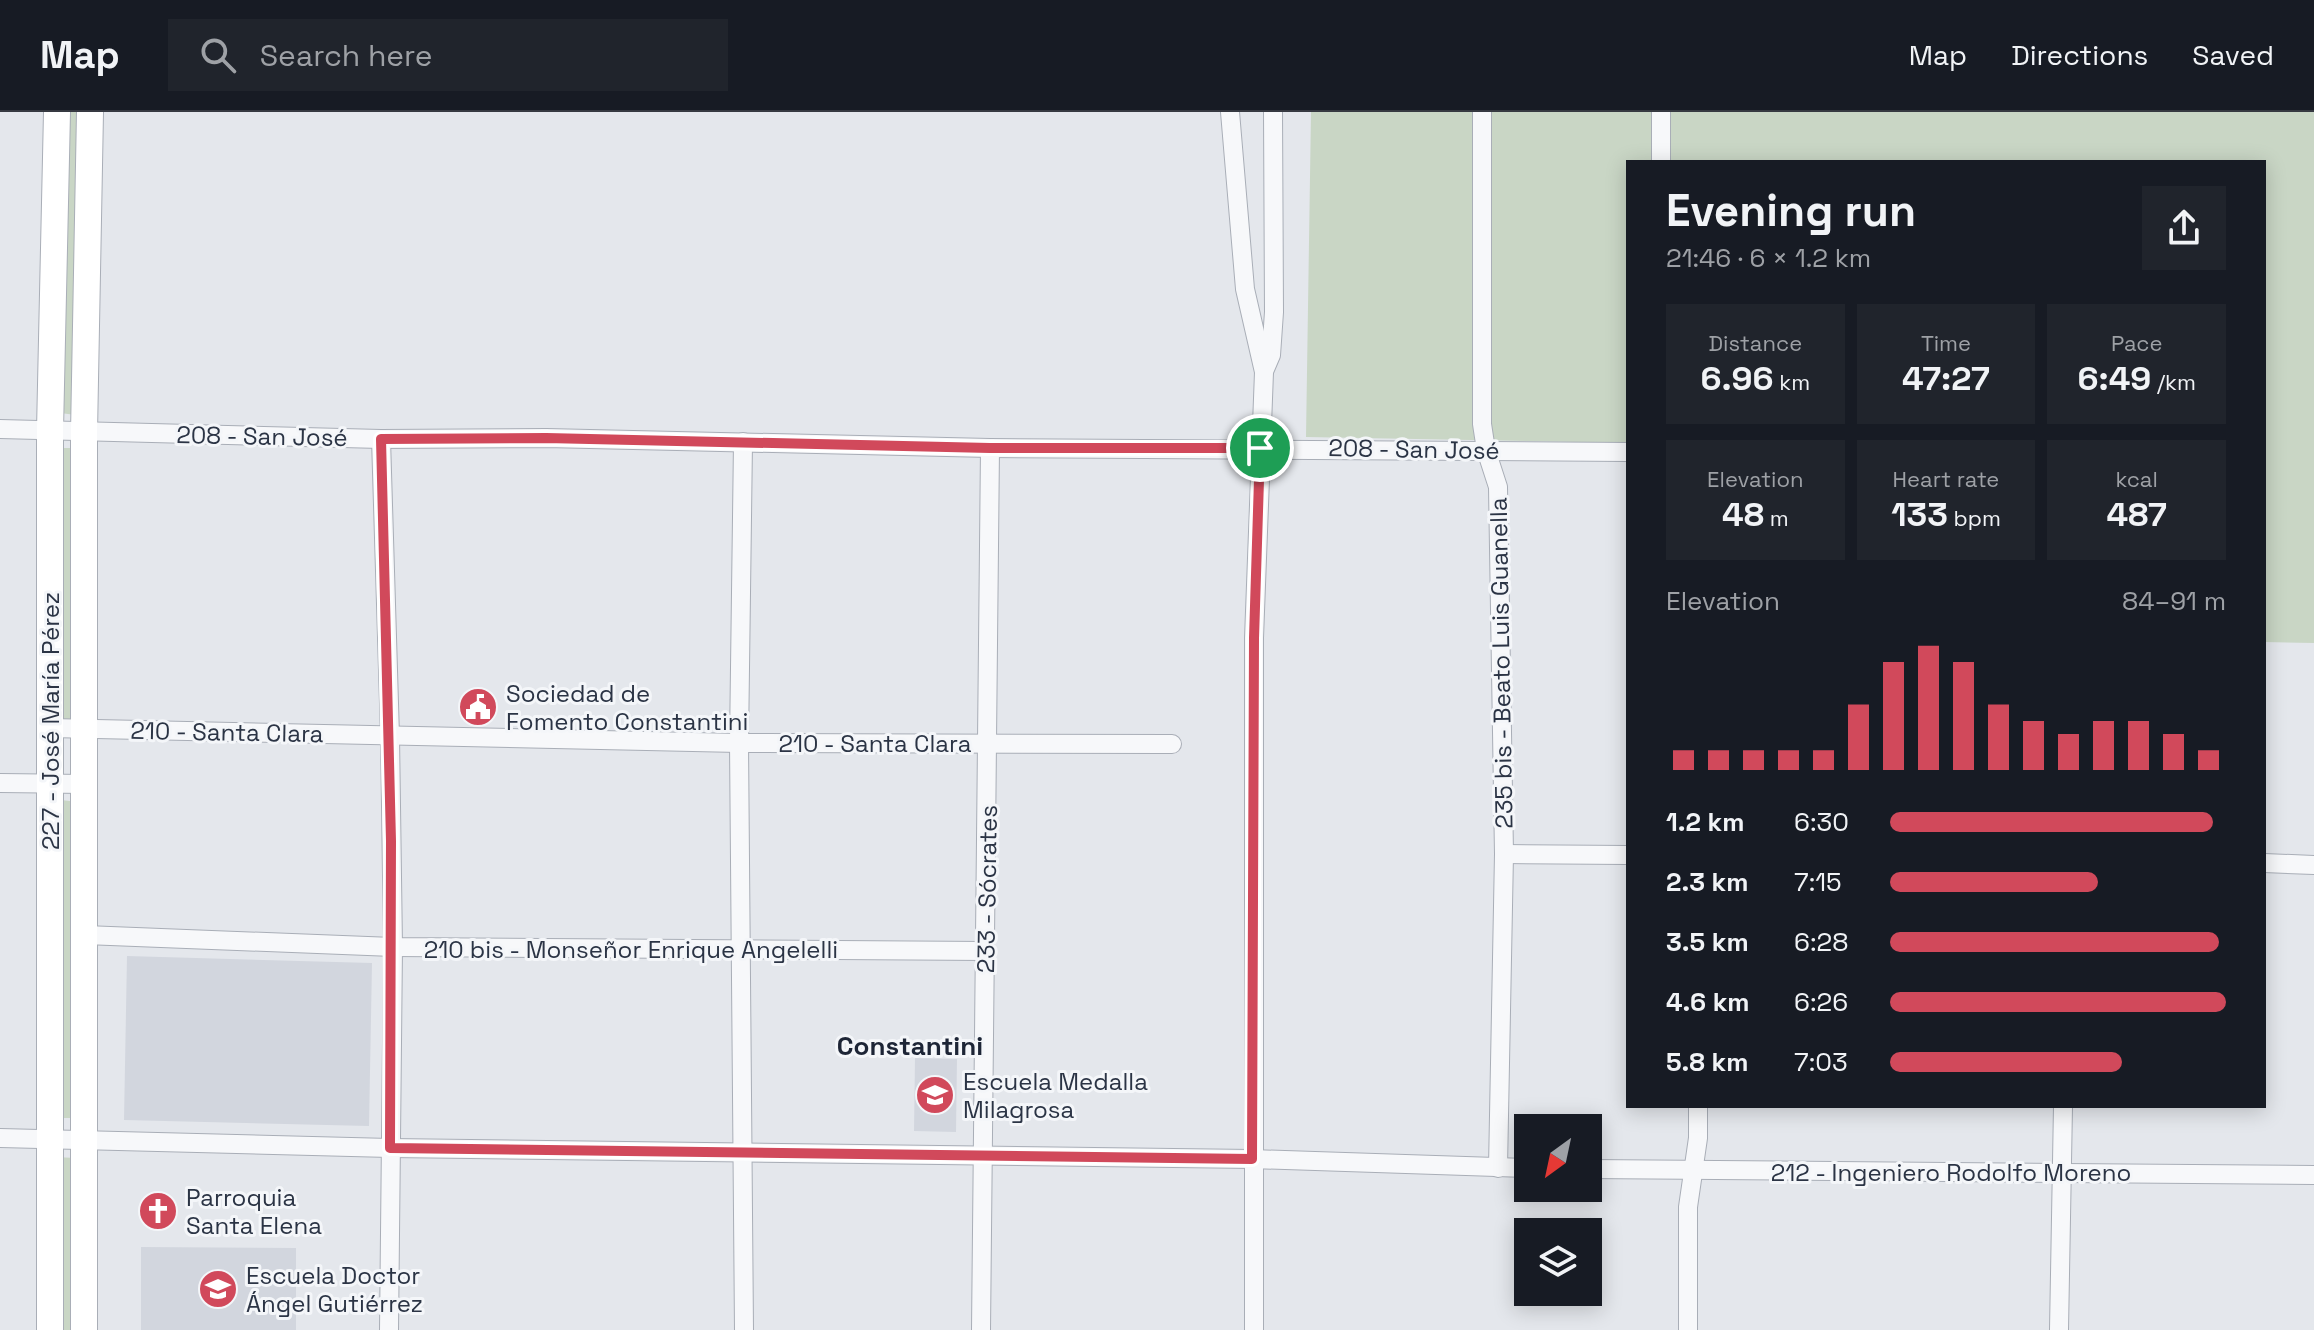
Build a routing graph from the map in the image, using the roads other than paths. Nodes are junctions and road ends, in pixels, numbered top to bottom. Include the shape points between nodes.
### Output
1 (57, 112) edge
2 (90, 112) edge
3 (1230, 112) edge
4 (1273, 112) edge
5 (1482, 112) edge
6 (1661, 112) edge
7 (1661, 160) edge
8 (1264, 372) junction
9 (0, 429) edge
10 (50, 430) junction
11 (84, 433) junction
12 (381, 439) junction
13 (743, 442) junction
14 (990, 448) junction
15 (1260, 448) junction
16 (1486, 450) junction
17 (1626, 452) edge
18 (50, 728) junction
19 (86, 728) junction
20 (390, 736) junction
21 (739, 743) junction
22 (988, 743) junction
23 (1172, 744) dead end
24 (0, 783) edge
25 (49, 784) junction
26 (85, 784) junction
27 (1504, 854) junction
28 (1626, 855) edge
29 (2266, 863) edge
30 (2314, 865) edge
31 (85, 935) junction
32 (393, 947) junction
33 (740, 950) junction
34 (986, 951) junction
35 (1698, 1108) edge
36 (2063, 1108) edge
37 (0, 1138) edge
38 (50, 1138) junction
39 (84, 1139) junction
40 (390, 1148) junction
41 (743, 1154) junction
42 (984, 1157) junction
43 (1252, 1159) junction
44 (1498, 1168) junction
45 (1514, 1168) edge
46 (1602, 1169) edge
47 (1693, 1171) junction
48 (2062, 1171) junction
49 (2314, 1175) edge
50 (50, 1330) edge
51 (84, 1330) edge
52 (389, 1330) edge
53 (744, 1330) edge
54 (981, 1330) edge
55 (1254, 1330) edge
56 (1688, 1330) edge
57 (2059, 1330) edge

1 - 10 street, 227 - José María Pérez
2 - 11 street, 227 - José María Pérez
3 - 8 street via 1245,289
4 - 8 street via 1274,312 1271,355
5 - 16 street, 235 bis - Beato Luis Guanella
6 - 7 street
8 - 15 street
9 - 10 street, 208 - San José
10 - 11 street, 208 - San José
10 - 18 street, 227 - José María Pérez
11 - 12 street, 208 - San José
11 - 19 street, 227 - José María Pérez
12 - 13 street, 208 - San José
12 - 20 street
13 - 14 street, 208 - San José
13 - 21 street
14 - 15 street, 208 - San José
14 - 22 street, 233 - Sócrates
15 - 16 street, 208 - San José
15 - 43 street
16 - 17 street, 208 - San José
16 - 27 street, 235 bis - Beato Luis Guanella via 1498,487
18 - 19 street, 210 - Santa Clara
18 - 25 street, 227 - José María Pérez
19 - 20 street, 210 - Santa Clara
19 - 26 street, 227 - José María Pérez
20 - 21 street, 210 - Santa Clara
20 - 32 street
21 - 22 street, 210 - Santa Clara
21 - 33 street
22 - 23 street, 210 - Santa Clara
22 - 34 street, 233 - Sócrates
24 - 25 street
25 - 26 street
25 - 38 street, 227 - José María Pérez
26 - 31 street, 227 - José María Pérez
27 - 28 street
27 - 44 street, 235 bis - Beato Luis Guanella
29 - 30 street
31 - 32 street, 210 bis - Monseñor Enrique Angelelli
31 - 39 street, 227 - José María Pérez
32 - 33 street, 210 bis - Monseñor Enrique Angelelli
32 - 40 street
33 - 34 street, 210 bis - Monseñor Enrique Angelelli
33 - 41 street
34 - 42 street, 233 - Sócrates
35 - 47 street
36 - 48 street
37 - 38 street
38 - 39 street
38 - 50 street, 227 - José María Pérez
39 - 40 street
39 - 51 street, 227 - José María Pérez
40 - 41 street
40 - 52 street
41 - 42 street
41 - 53 street
42 - 43 street
42 - 54 street, 233 - Sócrates
43 - 44 street
43 - 55 street
44 - 45 street
46 - 47 street, 212 - Ingeniero Rodolfo Moreno
47 - 48 street, 212 - Ingeniero Rodolfo Moreno
47 - 56 street
48 - 49 street, 212 - Ingeniero Rodolfo Moreno
48 - 57 street

